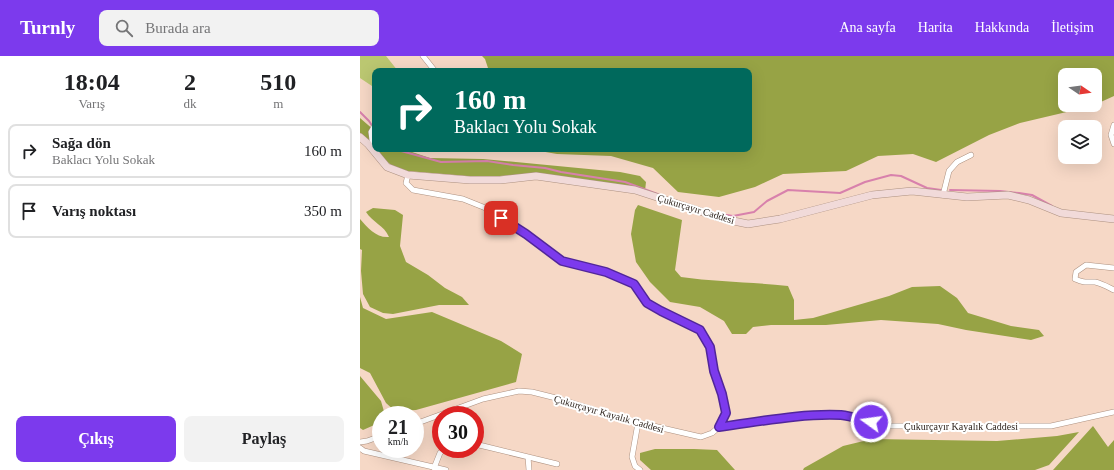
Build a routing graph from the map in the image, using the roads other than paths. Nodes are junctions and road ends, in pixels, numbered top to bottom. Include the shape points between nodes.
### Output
1 (423, 56) edge
2 (433, 68) edge
3 (1114, 125) edge
4 (372, 129) edge
5 (360, 137) edge
6 (372, 142) edge
7 (1114, 144) edge
8 (372, 149) edge
9 (375, 152) edge
10 (971, 155) dead end
11 (408, 175) junction
12 (943, 195) junction
13 (1114, 219) edge
14 (1114, 268) edge
15 (1114, 290) edge
16 (1114, 412) edge
17 (424, 421) edge
18 (638, 423) junction
19 (719, 427) junction
20 (372, 439) edge
21 (360, 442) edge
22 (484, 446) edge
23 (360, 448) edge
24 (528, 457) junction
25 (438, 458) edge
26 (557, 464) dead end
27 (434, 468) junction
28 (446, 470) edge
29 (529, 470) edge
30 (640, 470) edge

1 - 2 street
3 - 7 street via 1111,135
4 - 6 street
5 - 8 street, Çukurçayır Caddesi
9 - 11 street, Çukurçayır Caddesi via 387,167
10 - 12 street via 957,162 949,171
11 - 12 street, Çukurçayır Caddesi via 470,180 536,176 635,190 724,219 748,224 780,219 872,195 912,191
11 - 19 street via 406,183 413,190 463,199 488,210 562,261 606,272 634,284 647,303 700,330 710,347 726,413
12 - 13 street, Çukurçayır Caddesi via 1008,195 1029,200 1061,213
14 - 15 street via 1086,265 1076,272 1075,279 1085,283 1095,282
16 - 19 street, Çukurçayır Kayalık Caddesi via 1051,426 889,426 843,415 826,415
17 - 18 street, Çukurçayır Kayalık Caddesi via 483,399 519,391 560,399
18 - 19 street, Çukurçayır Kayalık Caddesi via 701,437
18 - 30 street via 632,456 635,466
20 - 21 street
22 - 24 street
23 - 27 street
24 - 26 street
24 - 29 street
25 - 27 street
27 - 28 street

